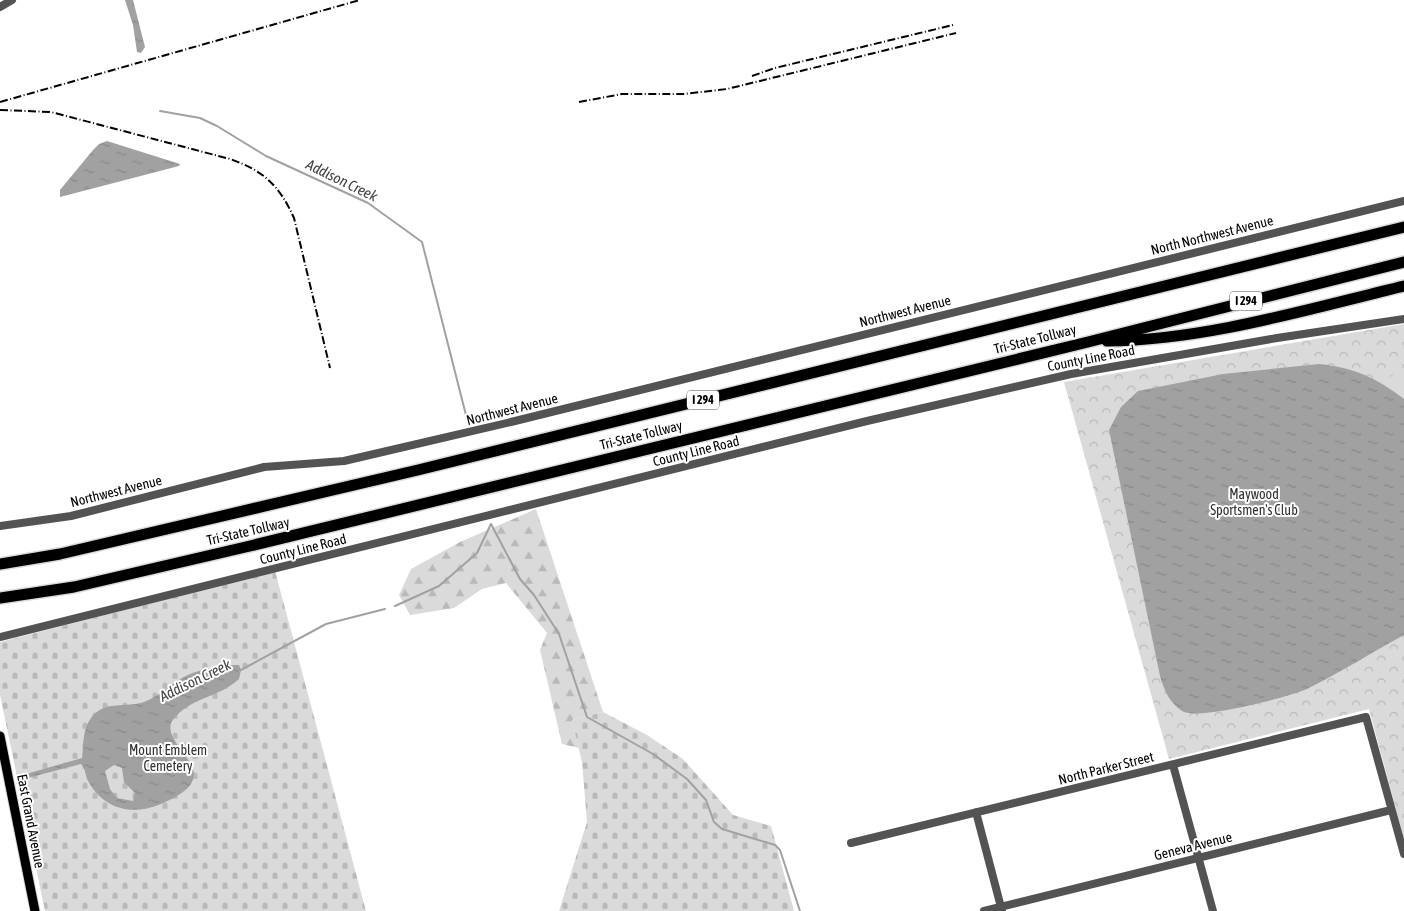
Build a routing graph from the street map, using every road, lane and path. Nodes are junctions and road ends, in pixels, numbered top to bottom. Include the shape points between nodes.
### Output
1 (12, 0) edge
2 (0, 6) edge
3 (1404, 201) edge
4 (1404, 227) edge
5 (1404, 262) edge
6 (1404, 286) edge
7 (1026, 293) joint
8 (1404, 319) edge
9 (1088, 342) junction
10 (0, 526) edge
11 (0, 564) edge
12 (0, 598) edge
13 (0, 637) edge
14 (0, 736) edge
15 (1173, 765) junction
16 (1391, 810) junction
17 (976, 812) junction
18 (851, 843) dead end
19 (1404, 854) edge
20 (1198, 858) junction
21 (1002, 909) edge
22 (35, 911) edge
23 (984, 911) edge
24 (1213, 911) edge

1 - 2 street
3 - 7 street, North Northwest Avenue
4 - 11 highway, Tri-State Tollway / I 294 via 380,479 60,554
5 - 9 highway, Tri-State Tollway / I 294
6 - 9 highway via 1262,320 1147,341
7 - 10 street, Northwest Avenue via 380,452 344,460 264,467 71,516
8 - 13 street, County Line Road via 1267,339 1071,374
9 - 12 highway, Tri-State Tollway / I 294 via 241,548 74,587
14 - 22 main road, East Grand Avenue
15 - 16 street, North Parker Street via 1366,717
15 - 17 street, North Parker Street
15 - 20 street
16 - 19 street
16 - 20 street, Geneva Avenue
17 - 18 street, North Parker Street
17 - 21 street
20 - 21 street, Geneva Avenue
20 - 24 street
21 - 23 street, Geneva Avenue

